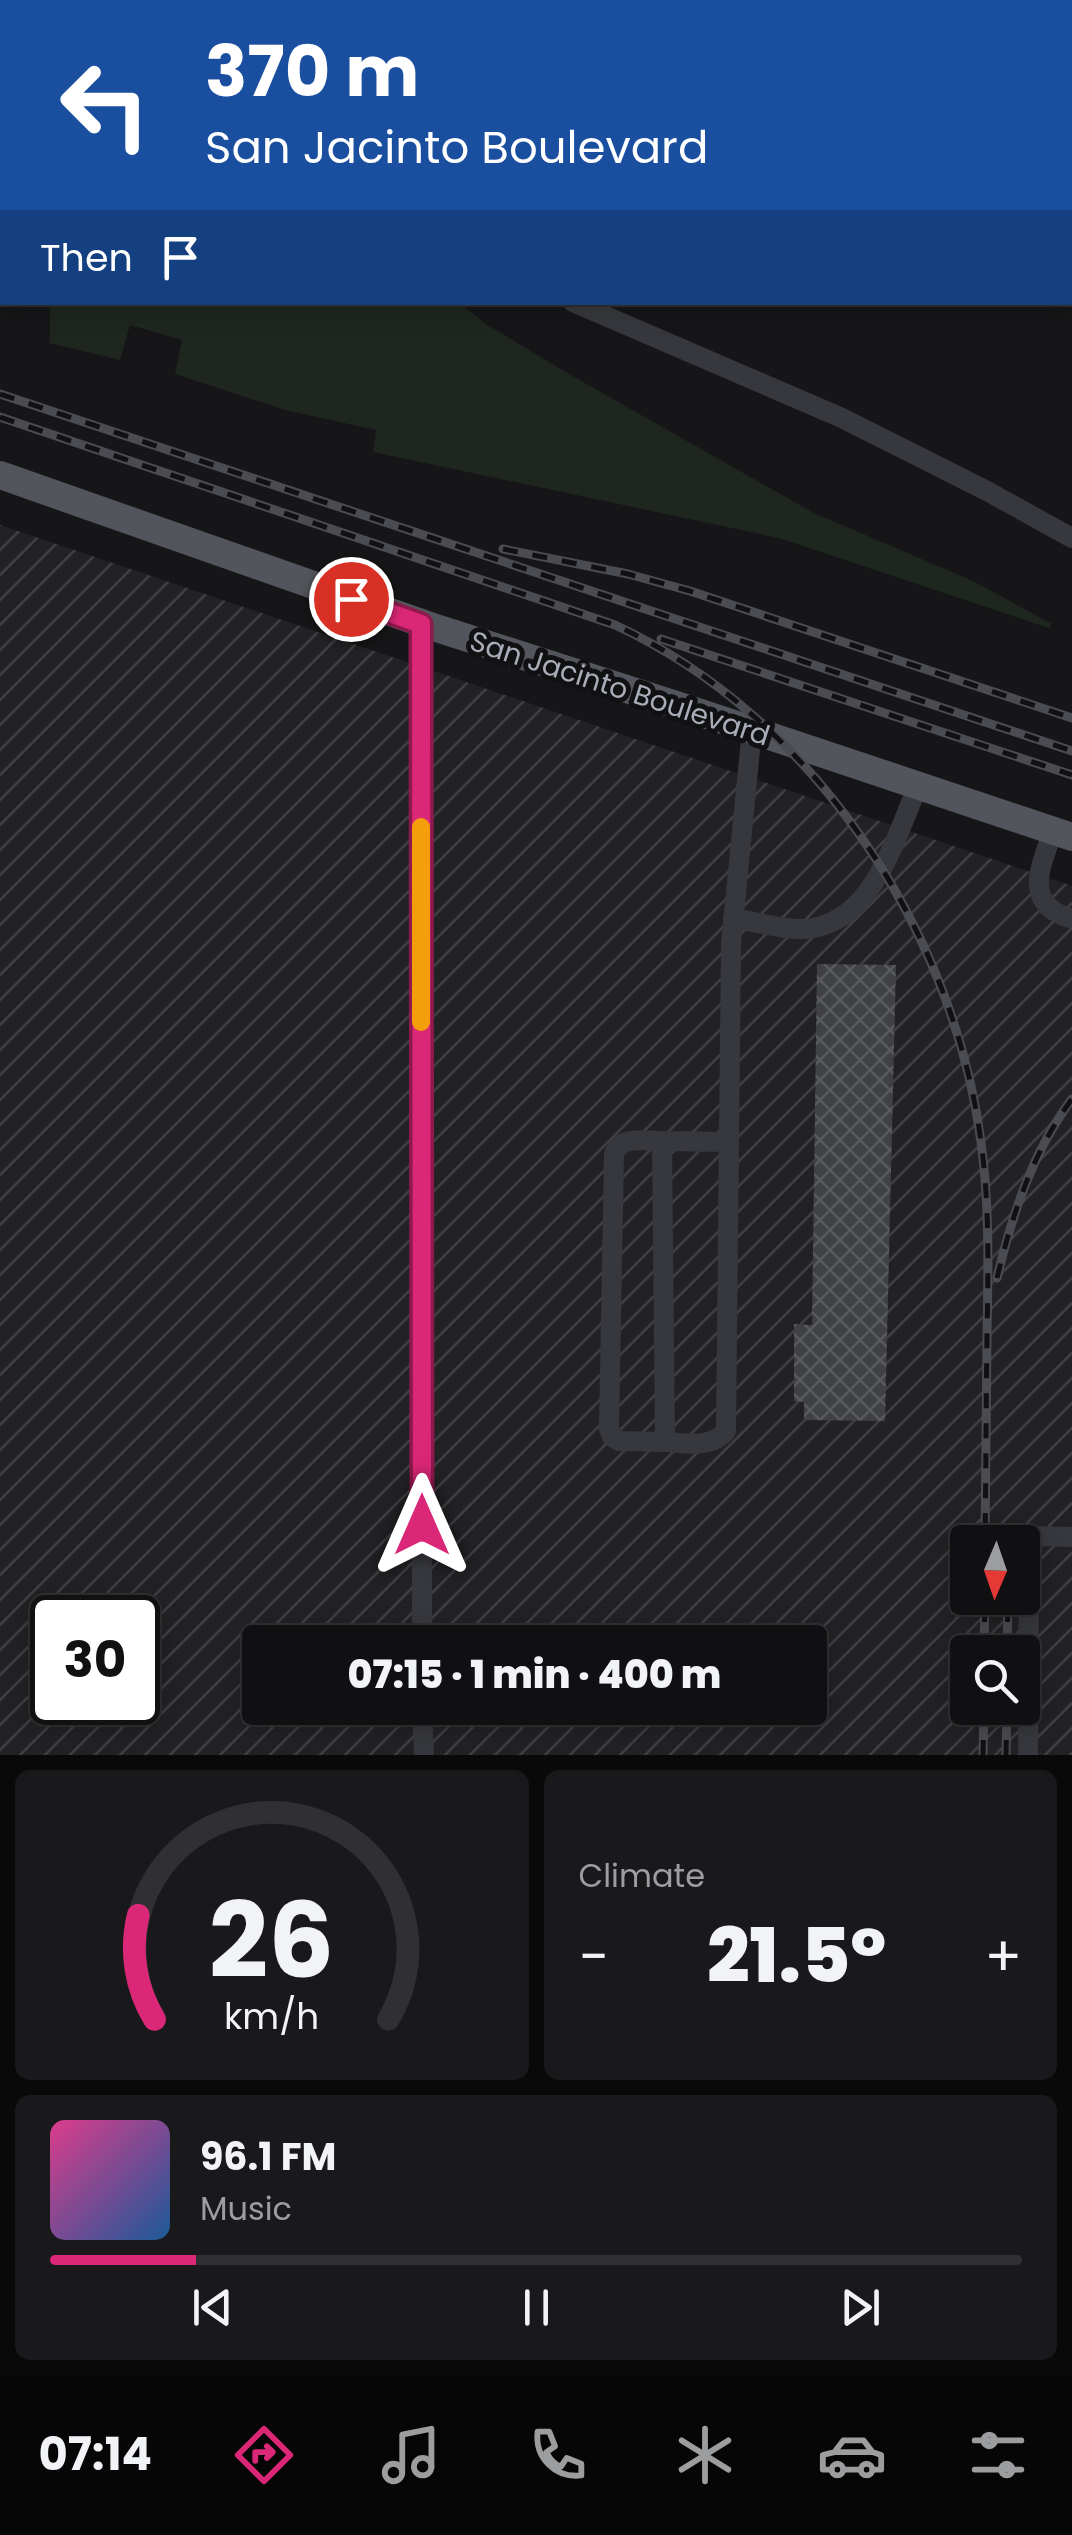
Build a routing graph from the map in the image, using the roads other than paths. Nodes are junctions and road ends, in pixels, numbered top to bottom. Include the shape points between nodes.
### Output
1 (580, 305) edge
2 (0, 475) edge
3 (1072, 538) edge
4 (421, 624) junction
5 (752, 730) junction
6 (918, 786) junction
7 (1062, 834) edge
8 (734, 918) junction
9 (1072, 919) edge
10 (662, 1141) junction
11 (729, 1142) junction
12 (665, 1442) junction
13 (1072, 1537) edge
14 (422, 1625) edge
15 (423, 1725) edge
16 (424, 1755) edge
17 (1028, 1755) edge

1 - 3 street via 842,418
2 - 4 main road, San Jacinto Boulevard
4 - 5 main road, San Jacinto Boulevard
4 - 14 street
5 - 6 main road, San Jacinto Boulevard
5 - 8 street
6 - 7 main road, San Jacinto Boulevard
6 - 8 street via 876,882 837,921 802,929
7 - 9 street via 1040,870 1039,892 1054,914
8 - 11 street
10 - 11 street
10 - 12 street
10 - 12 street via 624,1141 614,1154 609,1429 619,1441
11 - 12 street via 726,1431 709,1443
13 - 17 street via 1029,1536
15 - 16 street

